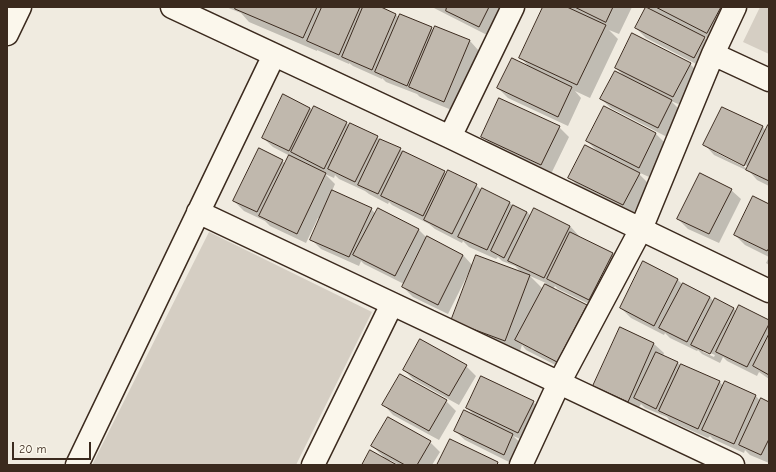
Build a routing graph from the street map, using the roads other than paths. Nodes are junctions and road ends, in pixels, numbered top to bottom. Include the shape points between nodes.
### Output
1 (20, 7) edge
2 (172, 7) edge
3 (513, 7) edge
4 (735, 7) edge
5 (7, 34) edge
6 (713, 54) junction
7 (274, 55) junction
8 (769, 80) edge
9 (450, 137) junction
10 (198, 212) junction
11 (641, 229) junction
12 (769, 291) edge
13 (392, 304) junction
14 (559, 383) junction
15 (729, 464) edge
16 (78, 465) edge
17 (313, 465) edge
18 (521, 465) edge

1 - 5 street
2 - 7 street
3 - 9 street
4 - 6 street
6 - 8 street
6 - 11 street
7 - 9 street
7 - 10 street
9 - 11 street
10 - 13 street
10 - 16 street
11 - 12 street
11 - 14 street
13 - 14 street
13 - 17 street
14 - 15 street
14 - 18 street

